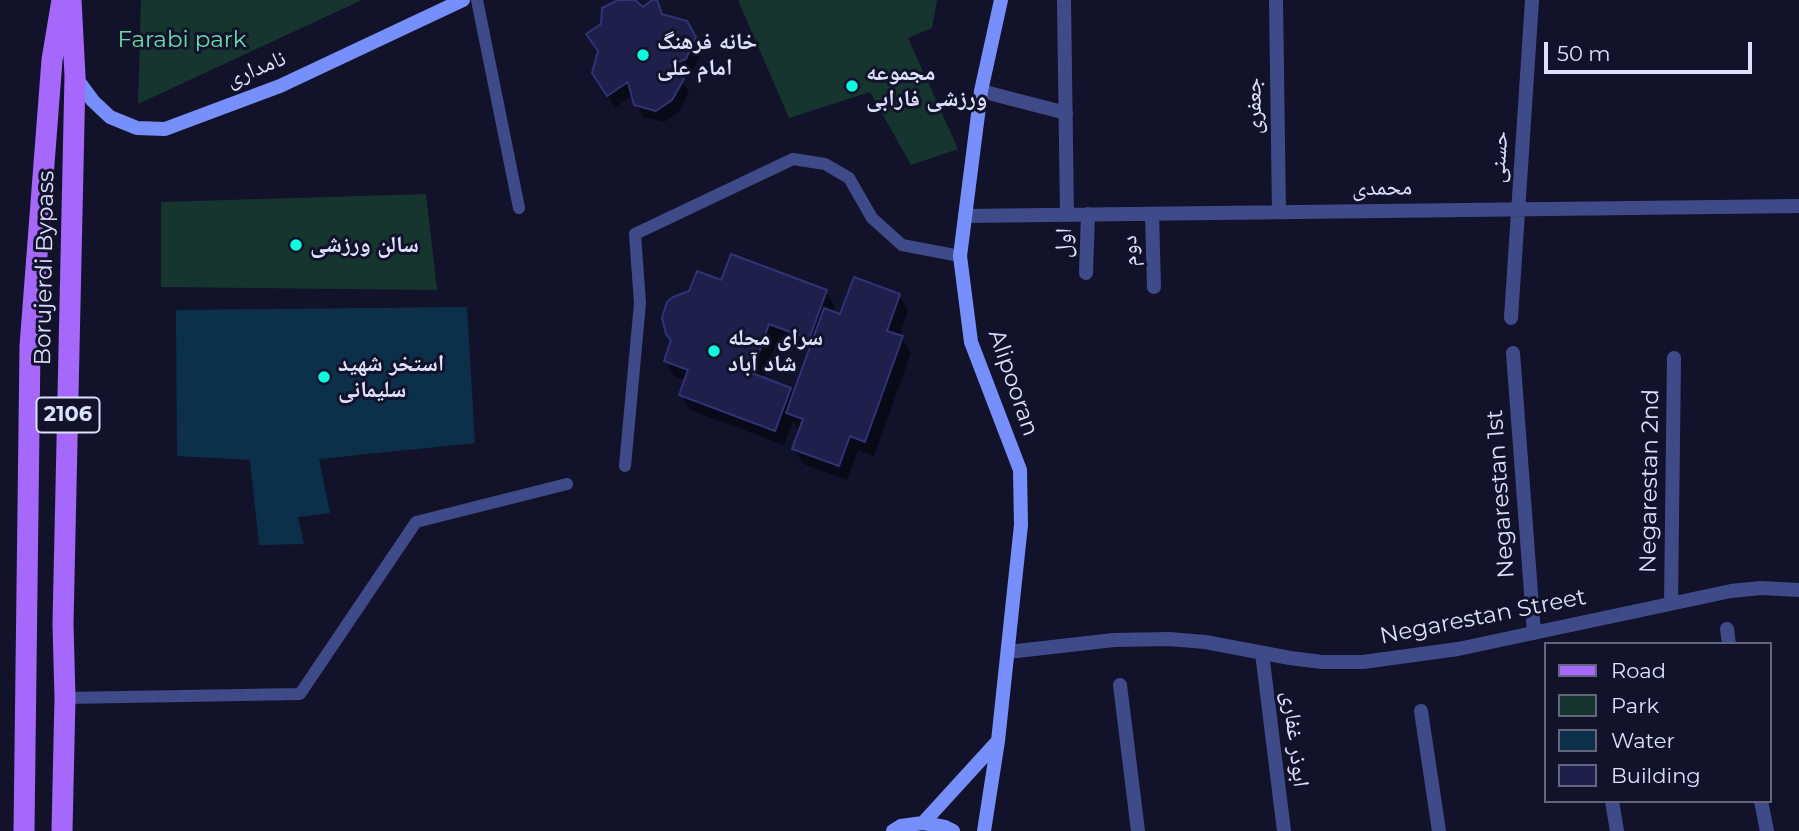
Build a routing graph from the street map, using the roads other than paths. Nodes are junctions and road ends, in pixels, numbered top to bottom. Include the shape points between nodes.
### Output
1 (62, 0) edge
2 (71, 0) edge
3 (463, 0) edge
4 (477, 0) edge
5 (1002, 0) edge
6 (1064, 0) edge
7 (1276, 0) edge
8 (1532, 0) edge
9 (75, 76) junction
10 (981, 91) junction
11 (1066, 113) junction
12 (1799, 206) edge
13 (519, 208) dead end
14 (1518, 209) junction
15 (1279, 212) junction
16 (1152, 214) junction
17 (1068, 215) junction
18 (1088, 215) junction
19 (965, 216) junction
20 (960, 256) junction
21 (1086, 274) dead end
22 (1154, 287) dead end
23 (1511, 318) dead end
24 (1513, 353) dead end
25 (1674, 358) dead end
26 (625, 466) dead end
27 (567, 484) dead end
28 (1799, 590) edge
29 (1671, 603) junction
30 (1534, 633) junction
31 (1007, 652) junction
32 (1262, 653) junction
33 (1120, 685) dead end
34 (65, 698) junction
35 (1421, 710) dead end
36 (998, 741) junction
37 (1612, 803) edge
38 (1761, 803) edge
39 (923, 823) junction
40 (24, 831) edge
41 (62, 831) edge
42 (892, 831) edge
43 (953, 831) edge
44 (984, 831) edge
45 (1138, 831) edge
46 (1284, 831) edge
47 (1439, 831) edge
48 (1617, 831) edge
49 (1768, 831) edge

1 - 40 main road via 52,60 30,346
2 - 9 main road, Borujerdi Bypass / 2106
3 - 9 street, نامداری via 280,86 165,129 137,128 110,117
4 - 13 lane
5 - 10 street, Alipooran
6 - 11 street
7 - 15 street, جعفری
8 - 14 street, حسنی
9 - 34 main road, Borujerdi Bypass / 2106
10 - 11 street
10 - 19 street, Alipooran
11 - 17 street
12 - 14 street, محمدی
14 - 15 street, محمدی
14 - 23 street, حسنی
15 - 16 street, محمدی
16 - 18 street, محمدی
16 - 22 street, دوم
17 - 18 street, محمدی
17 - 19 street, محمدی
18 - 21 street, اول
19 - 20 street, Alipooran
20 - 26 lane via 902,245 872,218 849,178 825,164 793,159 635,234 640,303
20 - 31 street, Alipooran via 971,342 1020,470 1021,525
24 - 30 street, Negarestan 1st
25 - 29 street, Negarestan 2nd
27 - 34 lane via 416,522 300,694
28 - 29 street, Negarestan Street via 1731,591
29 - 30 street, Negarestan Street
30 - 32 street, Negarestan Street via 1363,662 1322,662
31 - 32 street, Negarestan Street via 1138,639 1205,642
31 - 36 street, Alipooran
32 - 46 street, ابوذر غفاری
33 - 45 street
34 - 41 main road, Borujerdi Bypass / 2106
35 - 47 street
36 - 39 street
36 - 44 street, Alipooran
37 - 48 street
38 - 49 street
39 - 42 street
39 - 43 street

